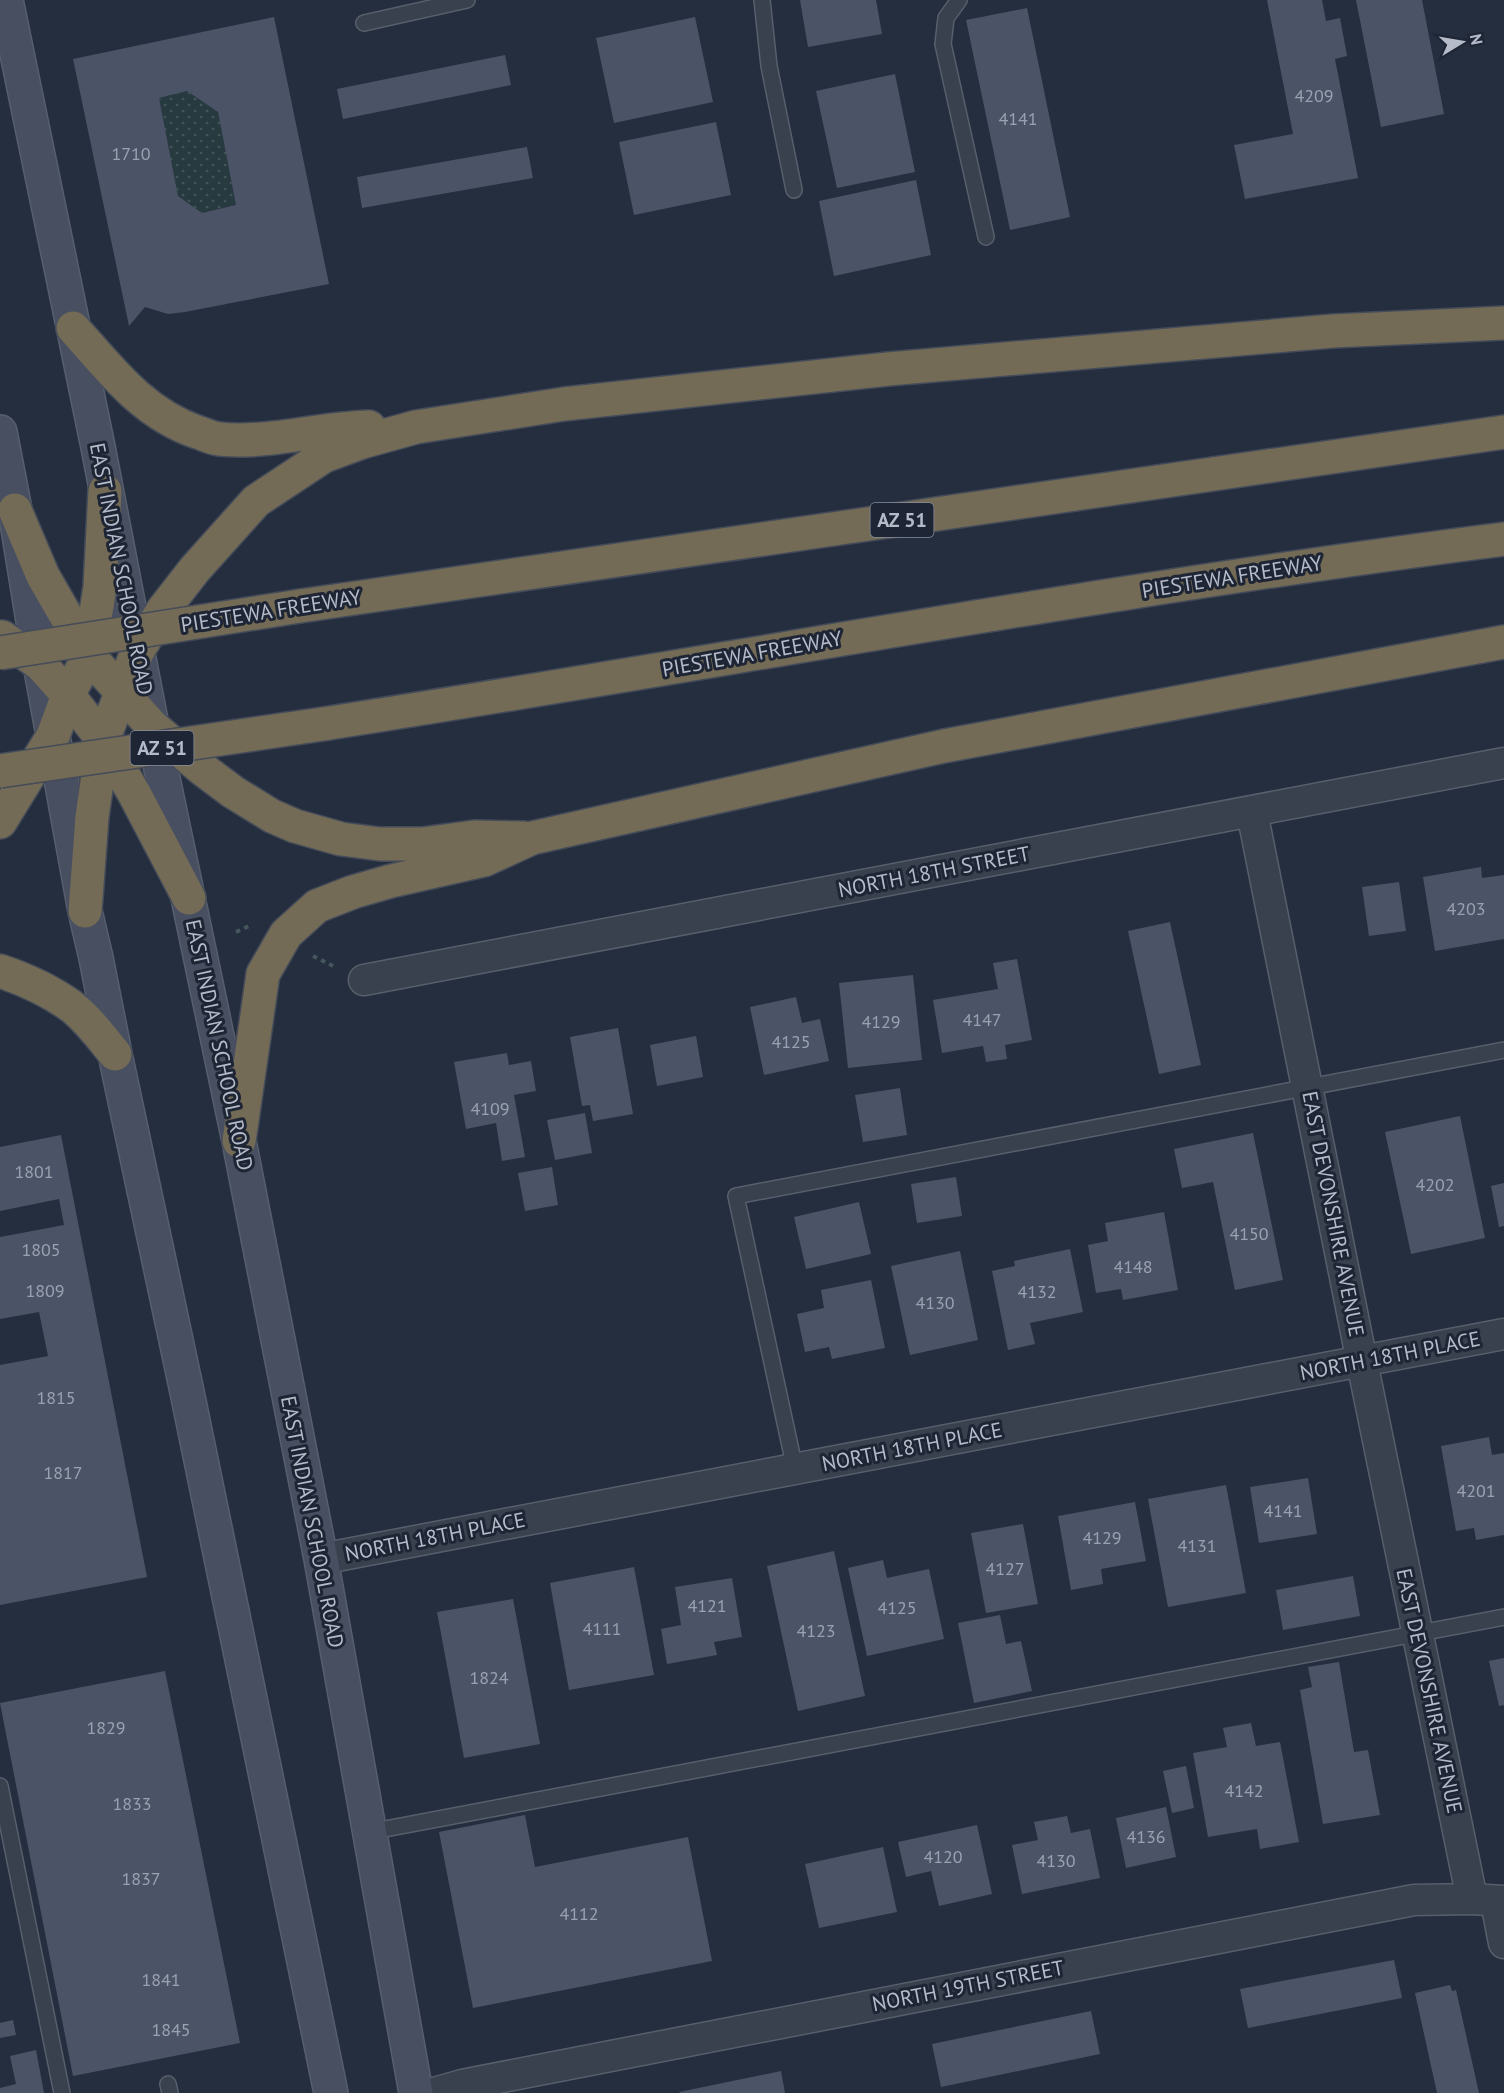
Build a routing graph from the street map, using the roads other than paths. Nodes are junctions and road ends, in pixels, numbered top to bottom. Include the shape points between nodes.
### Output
1 (6, 0) edge
2 (467, 0) edge
3 (762, 0) edge
4 (959, 0) edge
5 (364, 23) dead end
6 (794, 190) dead end
7 (986, 237) dead end
8 (1504, 323) edge
9 (72, 328) junction
10 (416, 427) junction
11 (0, 432) edge
12 (1504, 432) edge
13 (105, 490) junction
14 (15, 510) junction
15 (1504, 539) edge
16 (0, 636) edge
17 (1504, 642) edge
18 (137, 652) junction
19 (0, 653) edge
20 (89, 656) junction
21 (40, 664) junction
22 (121, 690) junction
23 (68, 695) junction
24 (152, 726) junction
25 (53, 736) junction
26 (103, 740) junction
27 (1504, 763) edge
28 (0, 771) edge
29 (1252, 812) junction
30 (0, 822) edge
31 (532, 838) junction
32 (189, 898) junction
33 (85, 911) junction
34 (0, 971) edge
35 (364, 980) dead end
36 (1504, 1050) edge
37 (115, 1054) junction
38 (1308, 1087) junction
39 (239, 1141) junction
40 (1504, 1334) edge
41 (1362, 1362) junction
42 (795, 1469) junction
43 (321, 1558) junction
44 (1504, 1617) edge
45 (1417, 1634) junction
46 (0, 1786) edge
47 (369, 1832) junction
48 (1491, 1901) edge
49 (1504, 1942) edge
50 (62, 2093) edge
51 (331, 2093) edge
52 (416, 2093) edge
53 (434, 2093) edge

1 - 9 main road, EAST INDIAN SCHOOL ROAD
2 - 5 lane
3 - 6 lane via 770,66
4 - 7 lane via 946,18 943,44
8 - 10 highway via 1333,331 888,369 564,404
9 - 10 highway via 118,381 147,406 177,425 217,439 348,428
9 - 13 main road, EAST INDIAN SCHOOL ROAD
10 - 18 highway via 324,456 256,501 195,569
11 - 14 main road
12 - 19 highway, PIESTEWA FREEWAY / AZ 51, bridge
13 - 18 main road, EAST INDIAN SCHOOL ROAD
13 - 20 highway via 100,587
14 - 20 highway via 43,576
14 - 21 main road
15 - 28 highway, PIESTEWA FREEWAY / AZ 51, bridge via 1366,556 561,687
16 - 21 highway
17 - 31 highway via 944,746
18 - 22 highway
18 - 24 main road, EAST INDIAN SCHOOL ROAD
20 - 22 highway
20 - 23 highway
21 - 23 highway
21 - 25 main road
22 - 24 highway
22 - 26 highway
23 - 25 highway
23 - 26 highway
24 - 31 highway via 233,792 295,826 341,839 380,844 422,844 474,837
24 - 32 main road, EAST INDIAN SCHOOL ROAD
25 - 30 highway
25 - 33 main road
26 - 32 highway
26 - 33 highway
27 - 29 street, NORTH 18TH STREET
29 - 35 street, NORTH 18TH STREET
29 - 38 street, EAST DEVONSHIRE AVENUE
31 - 39 highway via 484,860 392,880 317,906 286,934 263,974
32 - 39 main road, EAST INDIAN SCHOOL ROAD
33 - 37 main road
34 - 37 highway via 71,1006
36 - 38 lane
37 - 51 main road
38 - 41 street, EAST DEVONSHIRE AVENUE
38 - 42 lane via 736,1196
39 - 43 main road, EAST INDIAN SCHOOL ROAD
40 - 41 street, NORTH 18TH PLACE
41 - 42 street, NORTH 18TH PLACE
41 - 45 street, EAST DEVONSHIRE AVENUE
42 - 43 street, NORTH 18TH PLACE
43 - 47 main road, EAST INDIAN SCHOOL ROAD
44 - 45 lane
45 - 47 lane
45 - 48 street, EAST DEVONSHIRE AVENUE
46 - 50 lane
47 - 52 main road, EAST INDIAN SCHOOL ROAD
48 - 49 street, EAST DEVONSHIRE AVENUE
48 - 53 street, NORTH 19TH STREET via 1414,1900

